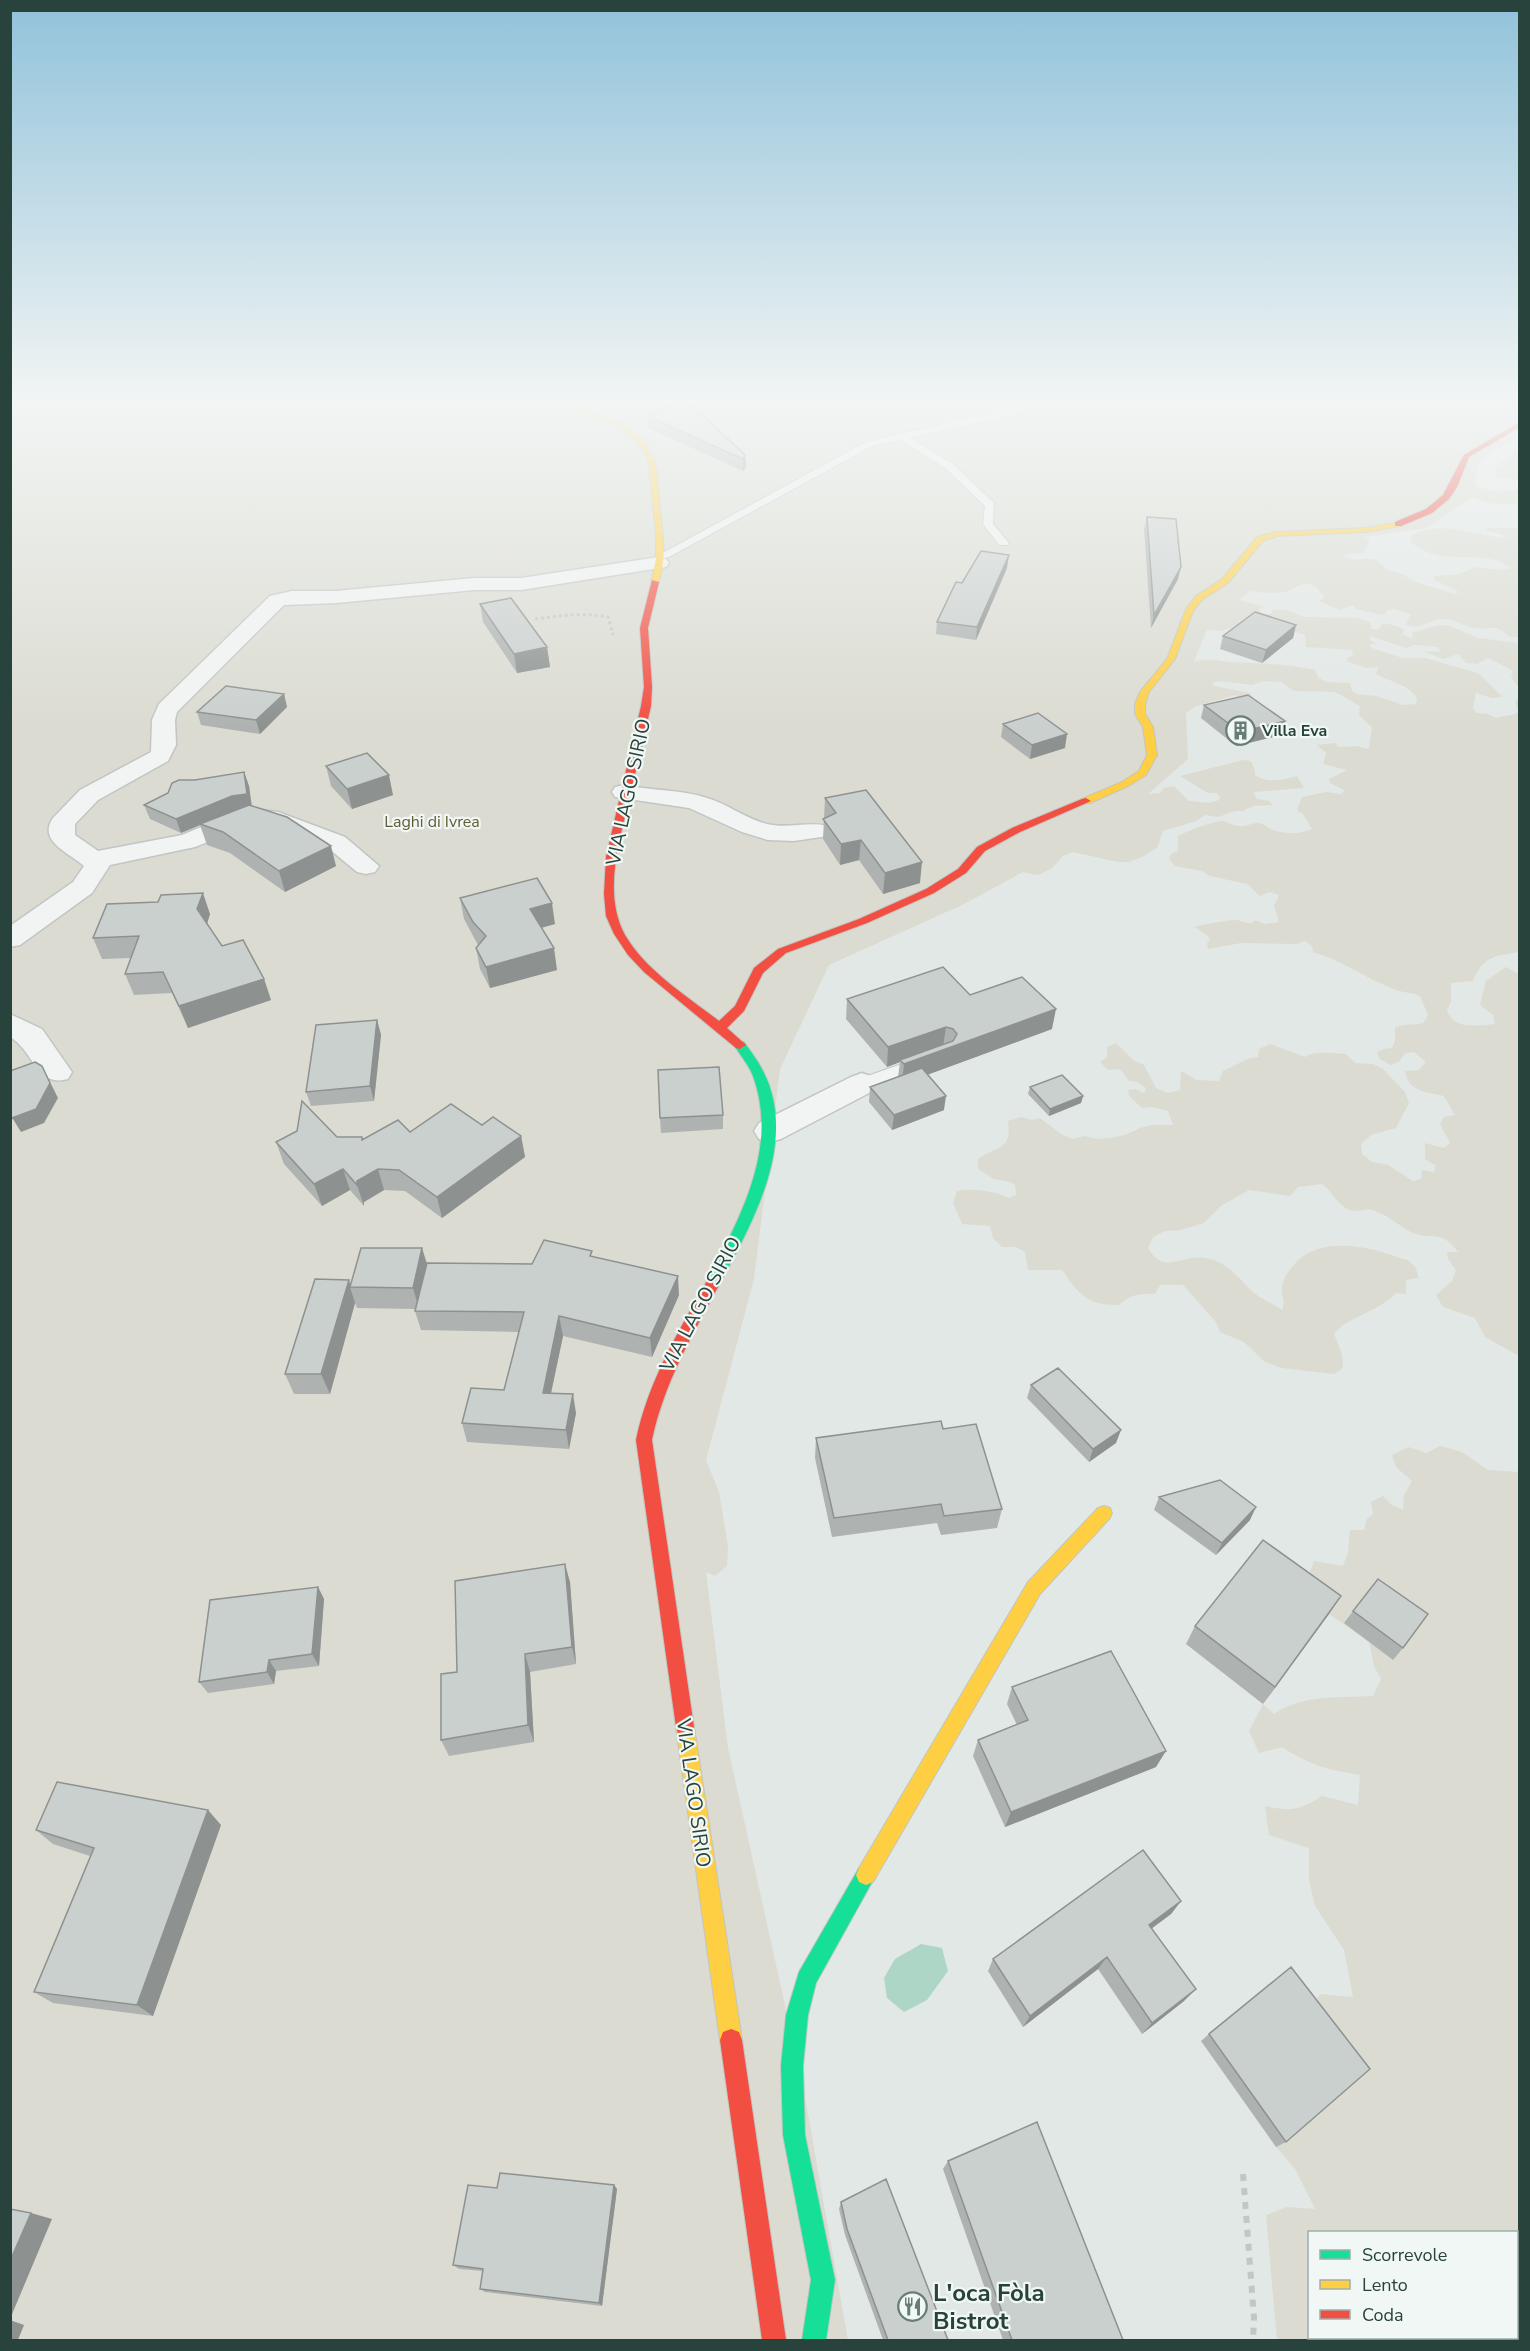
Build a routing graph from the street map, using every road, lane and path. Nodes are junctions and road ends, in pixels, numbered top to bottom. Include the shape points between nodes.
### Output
1 (657, 510) edge
2 (749, 510) edge
3 (990, 510) edge
4 (1430, 510) edge
5 (1003, 543) dead end
6 (662, 557) junction
7 (535, 620) dead end
8 (613, 636) dead end
9 (624, 792) junction
10 (819, 831) dead end
11 (105, 864) junction
12 (366, 866) dead end
13 (10, 939) edge
14 (10, 1024) edge
15 (722, 1026) junction
16 (944, 1055) edge
17 (57, 1072) dead end
18 (862, 1084) joint
19 (770, 1131) junction
20 (1104, 1513) dead end
21 (1243, 2174) dead end
22 (774, 2340) edge
23 (813, 2340) edge
24 (1253, 2340) edge

1 - 6 main road, VIA LAGO SIRIO
2 - 6 lane
3 - 5 lane via 988,524
4 - 15 main road via 1386,527 1276,534 1260,539 1225,581 1199,598 1189,611 1171,659 1145,692 1140,714 1148,728 1152,755 1143,773 981,849 962,871 930,891 782,951 758,971 740,1008
6 - 9 main road, VIA LAGO SIRIO via 644,626 647,704
6 - 11 street via 521,584 474,584 277,600 238,645 167,709 164,764 89,795 62,823 63,837 70,846
7 - 8 path via 598,614 608,617
9 - 10 street via 692,801 753,828 775,833
9 - 15 main road, VIA LAGO SIRIO via 610,867 610,909 615,929 634,956 659,979
11 - 12 street via 206,836 255,816 269,817 336,842
11 - 13 street via 97,865 83,887
14 - 17 street via 31,1036
15 - 19 main road, VIA LAGO SIRIO via 753,1059 769,1099
16 - 18 lane
18 - 19 street
19 - 22 main road, VIA LAGO SIRIO via 761,1182 656,1389 644,1440
20 - 23 main road via 1034,1588 806,1979 797,2015 792,2066 794,2134 823,2280
21 - 24 path

